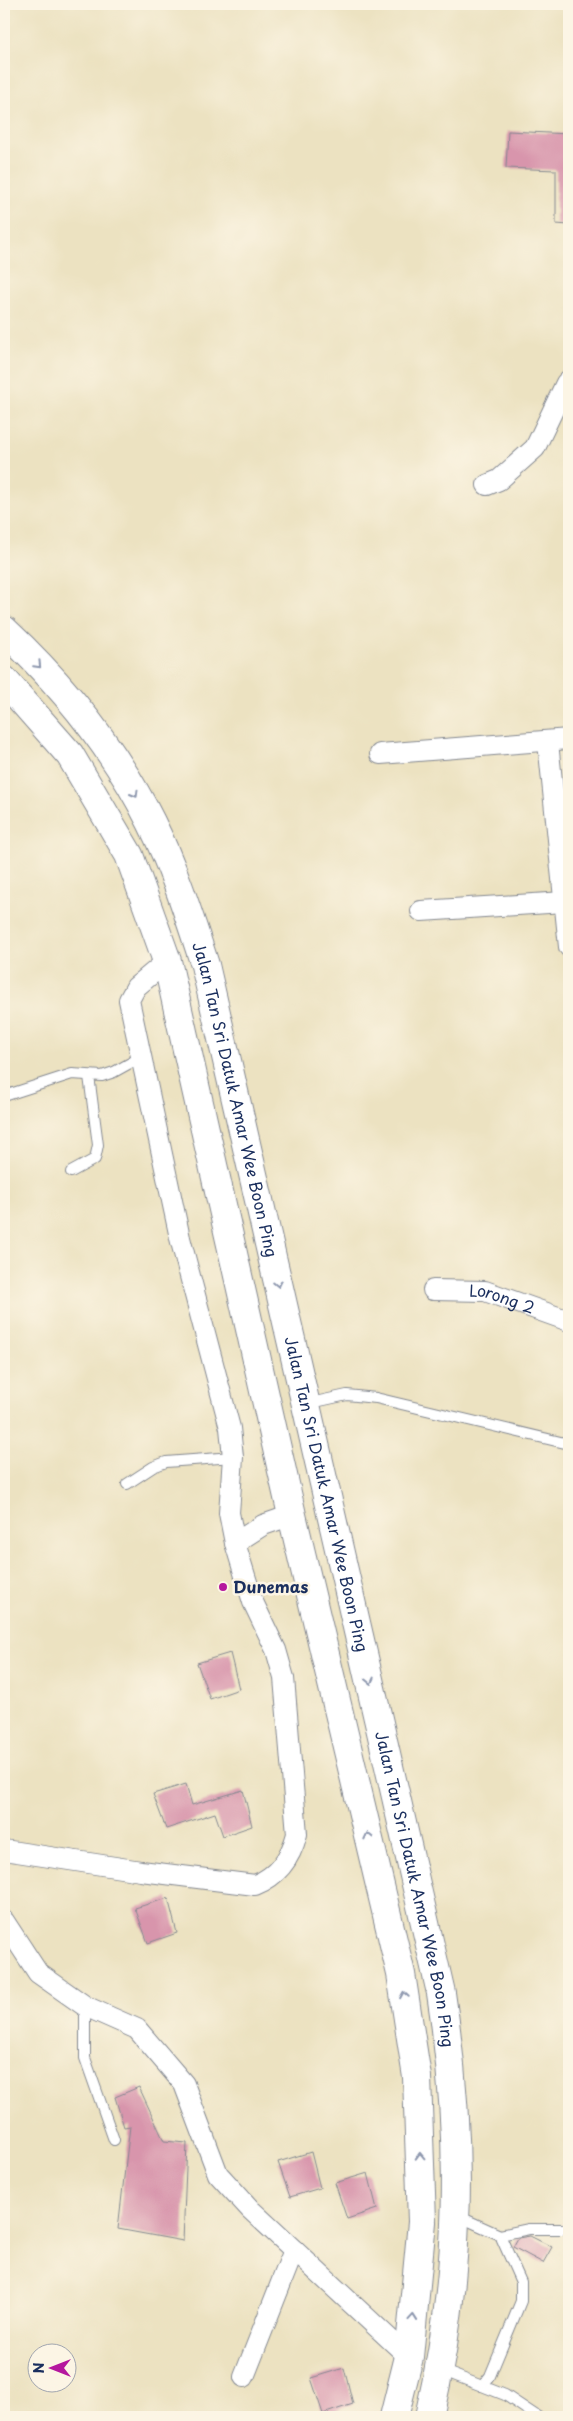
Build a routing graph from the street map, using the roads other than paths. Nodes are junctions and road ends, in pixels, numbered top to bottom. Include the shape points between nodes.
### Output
1 (569, 380) edge
2 (487, 485) dead end
3 (4, 630) edge
4 (4, 680) edge
5 (569, 739) edge
6 (548, 742) junction
7 (380, 754) dead end
8 (564, 902) junction
9 (421, 911) dead end
10 (569, 947) edge
11 (167, 961) junction
12 (140, 1057) junction
13 (89, 1076) junction
14 (4, 1096) edge
15 (71, 1172) dead end
16 (433, 1290) dead end
17 (569, 1321) edge
18 (305, 1404) junction
19 (569, 1444) edge
20 (234, 1457) junction
21 (127, 1484) dead end
22 (292, 1515) junction
23 (235, 1543) junction
24 (4, 1850) edge
25 (4, 1921) edge
26 (85, 2006) junction
27 (114, 2140) dead end
28 (457, 2216) junction
29 (569, 2229) edge
30 (500, 2235) junction
31 (294, 2250) junction
32 (410, 2357) junction
33 (440, 2370) junction
34 (244, 2377) dead end
35 (482, 2386) junction
36 (394, 2417) edge
37 (428, 2417) edge
38 (538, 2417) edge

1 - 2 street via 535,448 499,480
3 -> 18 main road, Jalan Tan Sri Datuk Amar Wee Boon Ping via 92,726 151,822 177,881 205,964
4 - 11 main road, Jalan Tan Sri Datuk Amar Wee Boon Ping via 70,755 129,855
5 - 6 street
6 - 7 street
6 - 8 street
8 - 9 street
8 - 10 street
11 - 12 street via 136,987 129,1000
11 - 22 main road, Jalan Tan Sri Datuk Amar Wee Boon Ping
12 - 13 lane via 114,1072
12 - 20 street via 180,1238 230,1428
13 - 14 lane via 72,1074
13 - 15 lane via 98,1145 95,1159
16 - 17 street, Lorong 2 via 485,1290
18 - 19 lane via 347,1395 376,1398
18 -> 28 main road, Jalan Tan Sri Datuk Amar Wee Boon Ping via 441,1993 452,2063
20 - 21 lane via 166,1462
20 - 23 street via 229,1513
22 - 23 street via 263,1525
32 -> 22 main road, Jalan Tan Sri Datuk Amar Wee Boon Ping via 422,2222 417,2077 401,1974
23 - 24 street via 253,1602 276,1650 284,1678 297,1834 293,1850 279,1870 255,1885
25 - 26 street via 38,1973
26 - 27 lane via 85,2058
26 - 31 street via 137,2029 184,2084 218,2174
28 - 30 lane
28 - 33 main road, Jalan Tan Sri Datuk Amar Wee Boon Ping
29 - 30 lane via 529,2229
30 - 35 lane via 521,2282 521,2301 490,2376
31 - 32 street
31 - 34 street
32 - 36 main road, Jalan Tan Sri Datuk Amar Wee Boon Ping
33 - 35 lane
33 - 37 main road, Jalan Tan Sri Datuk Amar Wee Boon Ping
35 - 38 lane via 505,2395

